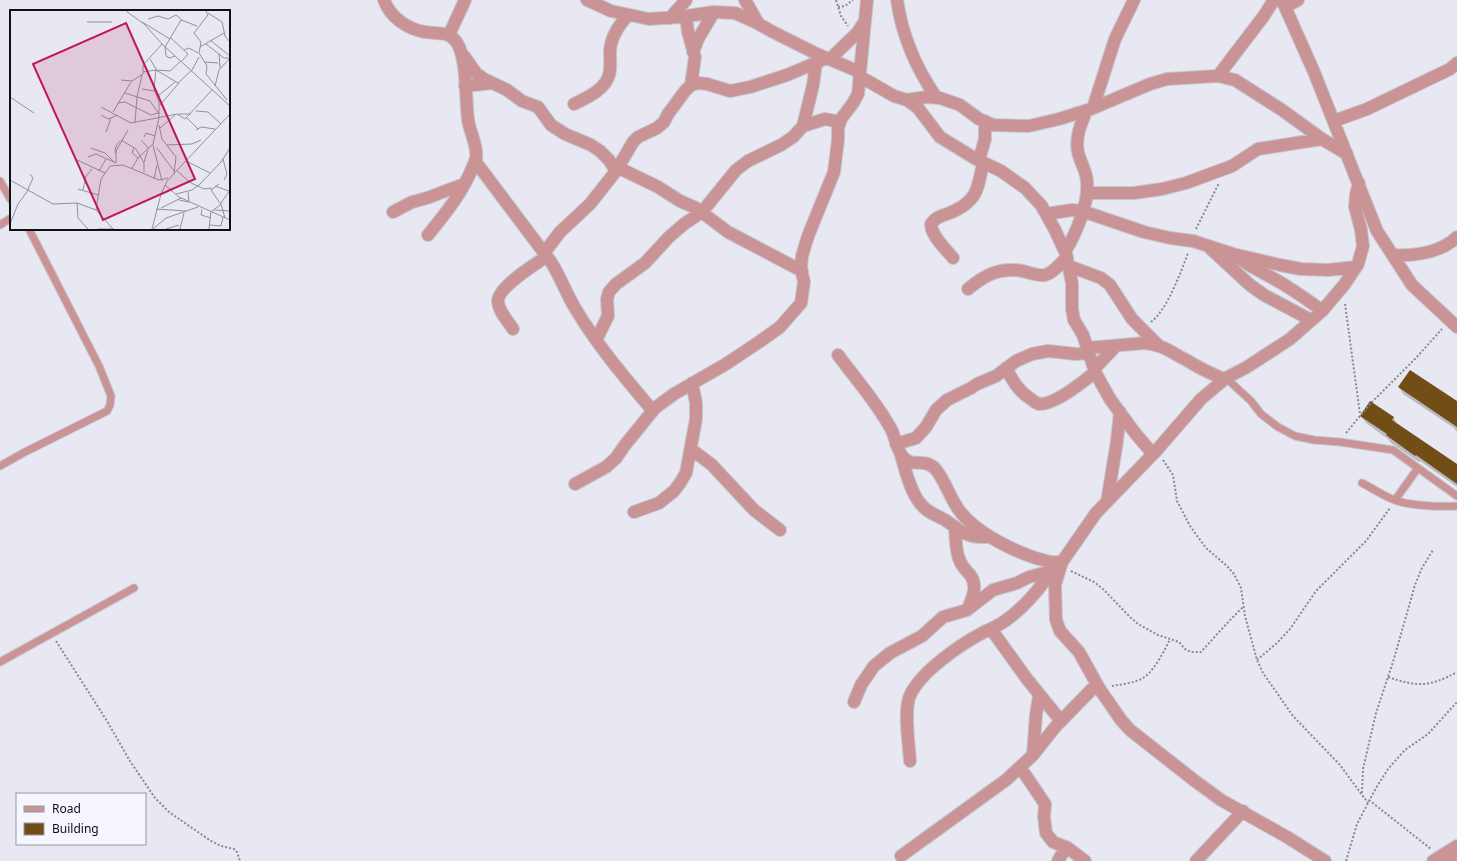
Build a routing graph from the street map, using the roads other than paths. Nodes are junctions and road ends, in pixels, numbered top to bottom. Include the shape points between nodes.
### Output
1 (384, 0) edge
2 (464, 0) edge
3 (587, 0) edge
4 (685, 0) edge
5 (745, 0) edge
6 (867, 0) edge
7 (897, 0) edge
8 (1134, 0) edge
9 (1274, 0) edge
10 (1298, 0) edge
11 (1283, 3) edge
12 (714, 12) junction
13 (628, 15) junction
14 (686, 16) junction
15 (670, 18) junction
16 (865, 20) junction
17 (758, 24) junction
18 (449, 35) junction
19 (460, 50) junction
20 (693, 52) junction
21 (824, 60) junction
22 (1457, 63) edge
23 (859, 74) junction
24 (1218, 76) junction
25 (492, 83) junction
26 (691, 85) junction
27 (466, 86) junction
28 (936, 97) junction
29 (907, 100) junction
30 (574, 104) dead end
31 (1090, 109) junction
32 (1334, 121) junction
33 (840, 122) junction
34 (985, 122) junction
35 (803, 126) junction
36 (1322, 139) junction
37 (1347, 154) junction
38 (981, 161) junction
39 (475, 162) junction
40 (618, 170) junction
41 (0, 181) edge
42 (1359, 183) junction
43 (464, 184) junction
44 (1087, 193) junction
45 (10, 198) edge
46 (1082, 211) junction
47 (393, 212) dead end
48 (702, 212) junction
49 (1046, 214) junction
50 (10, 219) edge
51 (0, 225) edge
52 (30, 230) edge
53 (428, 235) dead end
54 (1457, 237) edge
55 (1208, 247) junction
56 (545, 254) junction
57 (1233, 254) junction
58 (1393, 255) junction
59 (953, 258) dead end
60 (1067, 258) junction
61 (1356, 267) junction
62 (802, 271) junction
63 (968, 289) dead end
64 (1322, 311) junction
65 (1311, 320) junction
66 (1453, 324) edge
67 (513, 329) dead end
68 (596, 340) junction
69 (1158, 345) junction
70 (1115, 347) junction
71 (1088, 351) junction
72 (838, 355) dead end
73 (1006, 368) junction
74 (1095, 370) junction
75 (1225, 378) junction
76 (692, 383) junction
77 (653, 411) junction
78 (1120, 412) junction
79 (690, 449) junction
80 (899, 449) junction
81 (1155, 453) junction
82 (0, 466) edge
83 (1418, 468) junction
84 (1362, 483) dead end
85 (575, 484) dead end
86 (1457, 496) edge
87 (1395, 500) junction
88 (1107, 502) junction
89 (1457, 506) edge
90 (634, 512) dead end
91 (955, 527) junction
92 (780, 530) dead end
93 (991, 536) junction
94 (1058, 565) junction
95 (134, 588) dead end
96 (967, 610) junction
97 (991, 629) junction
98 (0, 662) edge
99 (1098, 686) junction
100 (1040, 696) junction
101 (854, 702) dead end
102 (1061, 721) junction
103 (1033, 755) junction
104 (910, 762) dead end
105 (1020, 767) junction
106 (1243, 812) junction
107 (1457, 846) edge
108 (1066, 847) junction
109 (901, 856) dead end
110 (1440, 857) edge
111 (1058, 861) edge
112 (1085, 861) edge
113 (1196, 861) edge
114 (1325, 861) edge
115 (1456, 861) edge

1 - 18 street via 391,15 404,24 421,31
2 - 18 street
3 - 13 street via 611,11
4 - 15 street
5 - 17 street
6 - 16 street
7 - 28 street via 908,44 920,73
8 - 31 street via 1115,39
9 - 24 street
10 - 11 street
11 - 32 street
12 - 14 street
12 - 17 street via 735,13
12 - 20 street
13 - 15 street via 648,19
13 - 30 street via 613,37 609,75 605,83 597,91
14 - 15 street
14 - 20 street
16 - 21 street via 855,35
16 - 23 street
17 - 21 street
18 - 19 street via 455,39
19 - 25 street via 476,72
19 - 27 street
20 - 26 street via 694,70
21 - 23 street
21 - 26 street via 750,88 730,91 702,83
21 - 35 street via 813,85
22 - 32 street via 1450,69 1367,109
23 - 29 street via 894,96
23 - 33 street via 858,94
24 - 31 street via 1167,79
24 - 36 street via 1235,80
25 - 27 street
25 - 40 street via 522,101 538,107 558,131 591,145
26 - 40 street via 664,122 633,142
27 - 39 street via 468,120 474,143
28 - 29 street
28 - 34 street via 960,105
29 - 38 street via 918,108 940,137
31 - 34 street via 1029,126 993,125
31 - 44 street via 1078,136 1078,151 1087,180
32 - 37 street
33 - 35 street via 825,119
33 - 62 street via 834,172 808,236 802,256
34 - 38 street
35 - 48 street via 781,145 748,161 736,170
36 - 37 street
36 - 44 street via 1258,148 1226,169 1162,189
37 - 42 street
38 - 49 street via 1025,188
38 - 59 street via 979,184 972,200 957,210 936,218 932,224 932,230
39 - 43 street
39 - 56 street
40 - 48 street via 658,187
40 - 56 street via 590,204 560,232
41 - 45 lane
42 - 58 street via 1377,231
42 - 61 street via 1355,207 1363,246
43 - 47 street via 412,202
43 - 53 street
44 - 46 street
46 - 49 street
46 - 55 street via 1144,232 1192,241
46 - 60 street
48 - 62 street via 728,232
48 - 68 street via 684,224 645,263 609,292 608,316
49 - 60 street
50 - 51 lane
52 - 82 lane via 99,366 111,396 110,406 100,415
54 - 58 street via 1442,248 1409,256
55 - 57 street
55 - 65 street via 1264,295
56 - 67 street via 505,288 499,297 499,307
56 - 68 street via 560,275 574,308
57 - 61 street via 1301,269
57 - 64 street
58 - 66 street via 1412,285
60 - 63 street via 1046,275 1011,269 999,271
60 - 69 street via 1110,285 1132,319
60 - 71 street via 1072,283 1074,320 1083,335
61 - 64 street
62 - 76 street via 804,282 800,303 780,327 726,364
64 - 65 street
65 - 75 street via 1290,339
68 - 77 street
69 - 70 street via 1146,343
69 - 75 street via 1207,372
70 - 71 street
70 - 74 street
71 - 73 street via 1076,354 1048,351 1032,354
71 - 74 street
72 - 80 street via 879,410 891,429
73 - 74 street via 1015,385 1037,404 1049,403
73 - 80 street via 996,376 947,400 936,410 916,438
74 - 78 street
75 - 81 street via 1201,399
75 - 83 lane via 1251,401 1261,414 1295,436 1393,450
76 - 77 street
76 - 79 street via 696,419
77 - 85 street via 616,458
78 - 81 street
78 - 88 street via 1118,441
79 - 90 street via 686,472 674,491 659,503
79 - 92 street via 712,465 754,510
80 - 91 street via 915,497 928,511
80 - 93 street via 908,462 926,462 932,465 958,509 968,521
81 - 88 street
83 - 86 lane
83 - 87 lane
84 - 87 lane
87 - 89 lane
88 - 94 street
91 - 93 street via 968,535 980,538
91 - 96 street via 957,553 971,577 974,589
93 - 94 street via 1025,554
94 - 96 street via 993,590
94 - 97 street via 1025,604
94 - 99 street via 1055,585 1056,620 1060,631 1079,652
95 - 98 lane
96 - 101 street via 943,617 922,636 890,653 874,666 861,685
97 - 100 street
97 - 104 street via 933,667 917,684 909,698 908,708
99 - 102 street
99 - 106 street via 1130,730 1221,800
100 - 102 street
100 - 103 street
102 - 103 street
103 - 105 street
105 - 108 street via 1044,804 1046,833 1053,842
105 - 109 street via 1006,780
106 - 113 street
106 - 114 street
107 - 110 street
108 - 111 street
108 - 112 street
110 - 115 street

